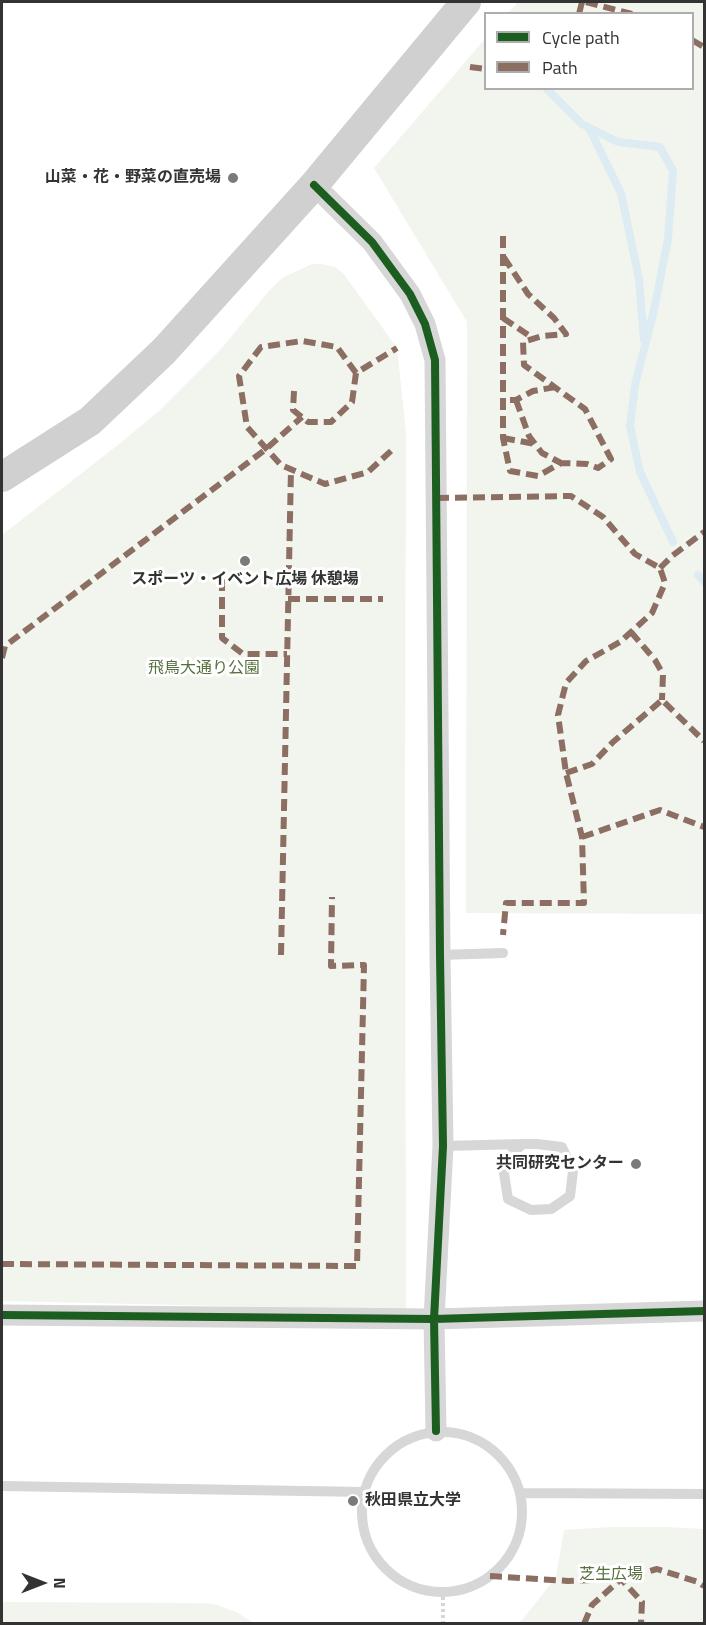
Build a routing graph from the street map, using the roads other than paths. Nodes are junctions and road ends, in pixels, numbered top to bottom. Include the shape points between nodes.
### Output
1 (466, 2) edge
2 (314, 185) junction
3 (2, 477) edge
4 (503, 953) dead end
5 (440, 955) junction
6 (523, 1144) junction
7 (444, 1146) junction
8 (705, 1311) edge
9 (2, 1315) edge
10 (434, 1318) junction
11 (436, 1431) junction
12 (2, 1486) edge
13 (365, 1492) junction
14 (521, 1493) junction
15 (705, 1494) edge

1 - 2 street
2 - 3 street via 164,351 90,421
2 - 5 street via 372,242 410,294 435,360
4 - 5 lane
5 - 7 street
6 - 6 lane via 562,1147 573,1171 570,1196 551,1209 531,1210 508,1199 504,1173 508,1156
6 - 7 lane
7 - 10 street
8 - 10 street
9 - 10 street
10 - 11 street
11 - 13 lane via 408,1438 385,1455
11 - 14 lane via 462,1434 486,1444 504,1462
12 - 13 lane
13 - 14 lane via 361,1507 364,1526 376,1559 395,1577 418,1589 444,1593 482,1582 510,1554 520,1525
14 - 15 lane

